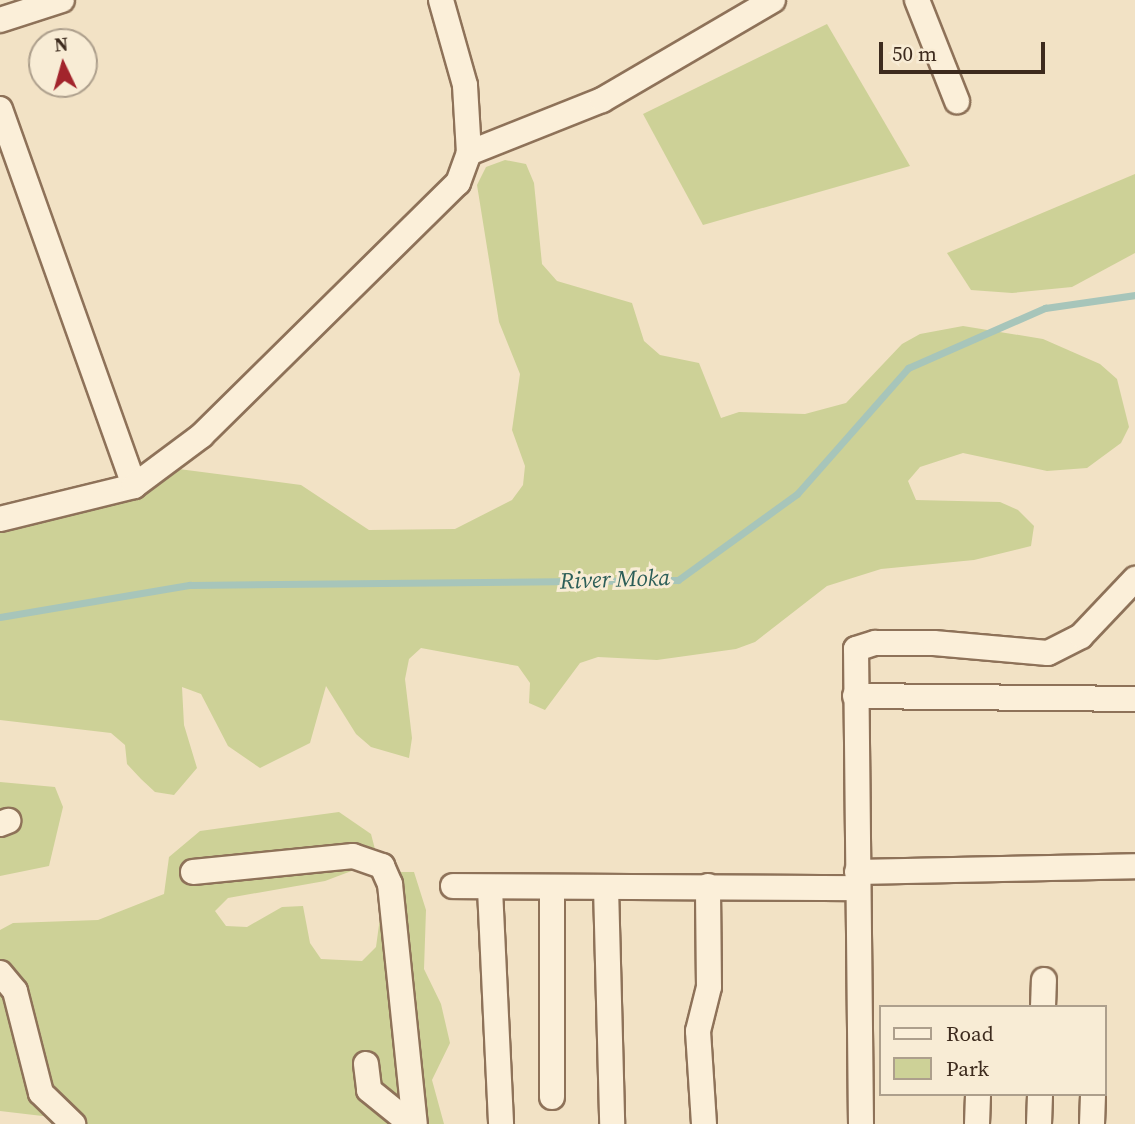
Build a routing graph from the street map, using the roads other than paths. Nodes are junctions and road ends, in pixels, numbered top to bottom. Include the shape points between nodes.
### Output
1 (62, 0) edge
2 (441, 0) edge
3 (773, 0) edge
4 (917, 0) edge
5 (0, 20) edge
6 (957, 101) dead end
7 (0, 109) edge
8 (469, 153) junction
9 (134, 486) junction
10 (0, 519) edge
11 (1135, 579) edge
12 (855, 696) junction
13 (1135, 699) edge
14 (1135, 866) edge
15 (193, 872) dead end
16 (857, 880) junction
17 (453, 886) dead end
18 (708, 886) junction
19 (606, 887) junction
20 (552, 888) junction
21 (490, 890) junction
22 (0, 973) edge
23 (1044, 980) dead end
24 (1043, 1005) edge
25 (366, 1064) dead end
26 (978, 1096) edge
27 (1040, 1096) edge
28 (1093, 1096) edge
29 (552, 1097) dead end
30 (74, 1124) edge
31 (413, 1124) edge
32 (501, 1124) edge
33 (612, 1124) edge
34 (704, 1124) edge
35 (861, 1124) edge
36 (977, 1124) edge
37 (1039, 1124) edge
38 (1092, 1124) edge

1 - 5 street
2 - 8 street via 465,85
3 - 8 street via 602,100
4 - 6 street
7 - 9 street
8 - 9 street via 458,183 201,436
9 - 10 street
11 - 12 street via 1081,636 1048,653 1019,655 951,643 862,644 855,653
12 - 13 street
12 - 16 street
14 - 16 street
15 - 31 street via 353,856 382,866 390,884
16 - 18 street
16 - 35 street
17 - 21 street
18 - 19 street
18 - 34 street via 709,987 698,1031
19 - 20 street
19 - 33 street
20 - 21 street
20 - 29 street
21 - 32 street
22 - 30 street via 15,991 41,1093
23 - 24 street
25 - 31 street via 369,1090
26 - 36 street
27 - 37 street
28 - 38 street

